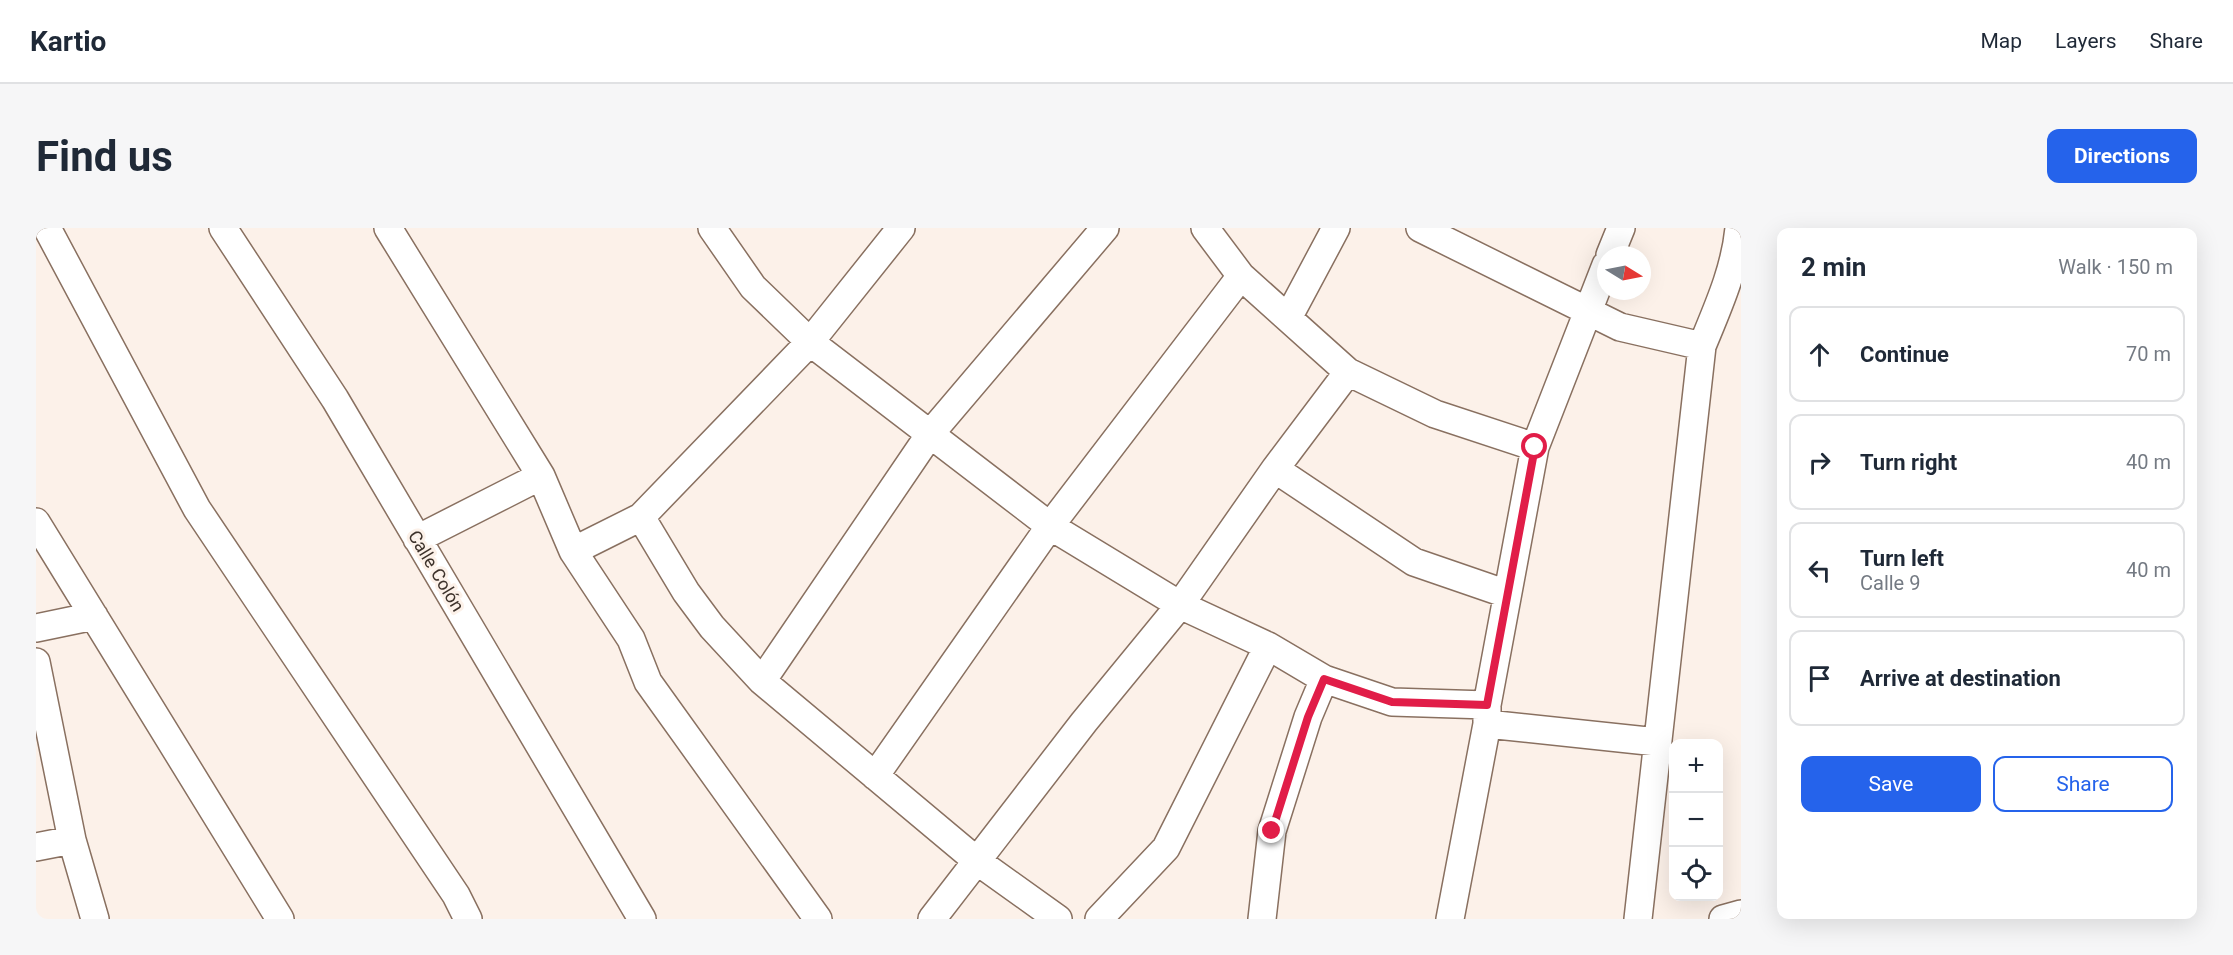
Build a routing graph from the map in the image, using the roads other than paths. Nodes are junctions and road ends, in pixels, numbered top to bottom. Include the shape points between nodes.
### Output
1 (47, 228) edge
2 (223, 228) edge
3 (388, 228) edge
4 (712, 228) edge
5 (901, 228) edge
6 (1105, 228) edge
7 (1205, 228) edge
8 (1336, 228) edge
9 (1420, 228) edge
10 (1621, 228) edge
11 (1739, 228) edge
12 (1614, 246) edge
13 (1241, 276) junction
14 (1597, 288) edge
15 (1588, 311) junction
16 (1288, 318) junction
17 (810, 342) junction
18 (1702, 346) junction
19 (1348, 372) junction
20 (930, 434) junction
21 (1535, 447) junction
22 (1275, 469) junction
23 (541, 476) junction
24 (641, 517) junction
25 (36, 522) edge
26 (1050, 526) junction
27 (417, 539) junction
28 (573, 551) junction
29 (1508, 594) junction
30 (1180, 605) junction
31 (94, 616) junction
32 (36, 628) edge
33 (1268, 646) junction
34 (36, 662) edge
35 (1324, 679) junction
36 (762, 681) junction
37 (1487, 715) junction
38 (1657, 742) junction
39 (875, 776) junction
40 (72, 840) junction
41 (36, 847) edge
42 (977, 861) junction
43 (1741, 914) edge
44 (95, 919) edge
45 (279, 919) edge
46 (468, 919) edge
47 (642, 919) edge
48 (818, 919) edge
49 (932, 919) edge
50 (1058, 919) edge
51 (1099, 919) edge
52 (1262, 919) edge
53 (1450, 919) edge
54 (1638, 919) edge
55 (1723, 919) edge

1 - 46 street via 197,509 456,895
2 - 27 street, Calle Colón via 335,399
3 - 23 street
4 - 17 street via 753,287
5 - 17 street
6 - 20 street
7 - 13 street
8 - 16 street
9 - 15 street
10 - 12 street
11 - 18 street via 1726,290
13 - 16 street
13 - 26 street
14 - 15 street
15 - 18 street via 1620,327
15 - 21 street
16 - 19 street
17 - 20 street
17 - 24 street
18 - 38 street
19 - 21 street via 1435,414
19 - 22 street
20 - 26 street
20 - 36 street
21 - 29 street
22 - 29 street via 1414,562
22 - 30 street
23 - 27 street
23 - 28 street
24 - 28 street
24 - 36 street via 686,592
25 - 31 street
26 - 30 street
26 - 39 street
27 - 47 street, Calle Colón
28 - 48 street via 631,639 648,682
29 - 37 street
30 - 33 street
30 - 42 street
31 - 32 street
31 - 45 street
33 - 35 street
33 - 51 street via 1166,848
34 - 40 street
35 - 37 street via 1392,702
35 - 52 street via 1272,831
36 - 39 street
37 - 38 street
37 - 53 street
38 - 54 street
39 - 42 street
40 - 41 street
40 - 44 street
42 - 49 street
42 - 50 street
43 - 55 street

